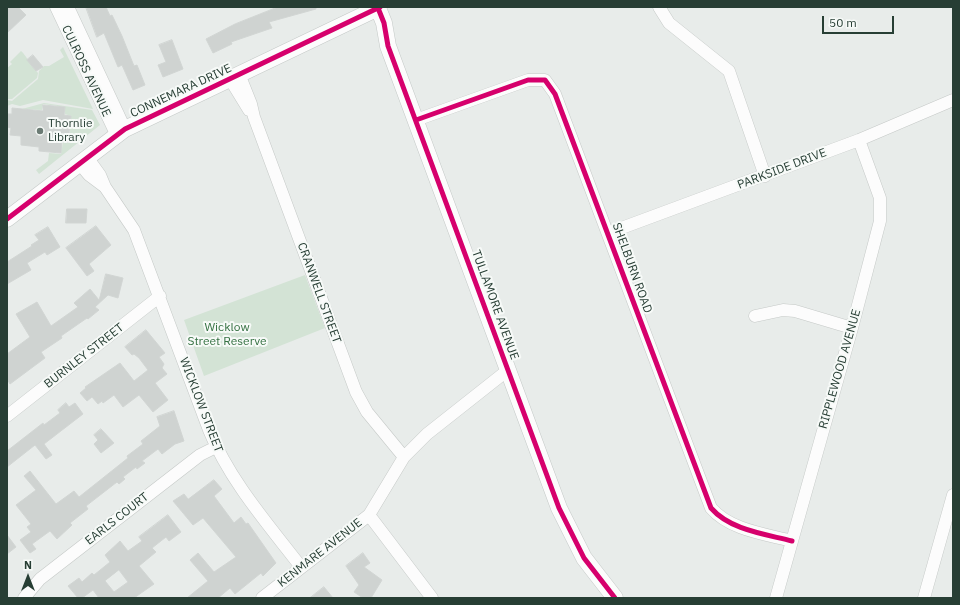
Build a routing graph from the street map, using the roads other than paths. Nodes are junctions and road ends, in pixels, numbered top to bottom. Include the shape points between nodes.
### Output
1 (56, 7) edge
2 (68, 7) edge
3 (659, 7) edge
4 (375, 9) edge
5 (234, 76) junction
6 (953, 100) edge
7 (416, 120) junction
8 (120, 131) junction
9 (859, 140) junction
10 (83, 160) junction
11 (765, 176) junction
12 (7, 219) edge
13 (608, 233) junction
14 (160, 296) junction
15 (755, 316) dead end
16 (852, 328) junction
17 (508, 370) junction
18 (9, 411) edge
19 (216, 447) junction
20 (404, 457) junction
21 (953, 495) edge
22 (369, 515) junction
23 (792, 542) junction
24 (301, 567) junction
25 (24, 598) edge
26 (262, 598) edge
27 (432, 598) edge
28 (616, 598) edge
29 (776, 598) edge
30 (924, 598) edge

1 - 8 street, CULROSS AVENUE
2 - 8 street, CULROSS AVENUE
3 - 11 street via 669,23 729,71
4 - 5 street, CONNEMARA DRIVE
4 - 7 street, TULLAMORE AVENUE via 384,23 388,46
5 - 8 street, CONNEMARA DRIVE
5 - 20 street, CRANWELL STREET via 252,104 254,117 356,392 367,412
6 - 9 street, PARKSIDE DRIVE
7 - 13 street, SHELBURN ROAD via 528,80 545,80 555,94
7 - 17 street, TULLAMORE AVENUE
8 - 10 street, CONNEMARA DRIVE
9 - 11 street, PARKSIDE DRIVE
9 - 16 street, RIPPLEWOOD AVENUE via 880,198 881,209
10 - 12 street, CONNEMARA DRIVE
10 - 14 street, WICKLOW STREET via 100,174 104,187 134,230
11 - 13 street, PARKSIDE DRIVE
13 - 23 street, SHELBURN ROAD via 711,508 728,523
14 - 18 street, BURNLEY STREET
14 - 19 street, WICKLOW STREET
15 - 16 street via 783,310 795,311
16 - 23 street, RIPPLEWOOD AVENUE
17 - 20 street, KENMARE AVENUE via 427,434
17 - 28 street, TULLAMORE AVENUE via 566,524 584,558
19 - 24 street, WICKLOW STREET via 232,477
19 - 25 street, EARLS COURT via 200,455 40,579
20 - 22 street, KENMARE AVENUE
21 - 30 street
22 - 24 street, KENMARE AVENUE
22 - 27 street
23 - 29 street, RIPPLEWOOD AVENUE
24 - 26 street, KENMARE AVENUE

